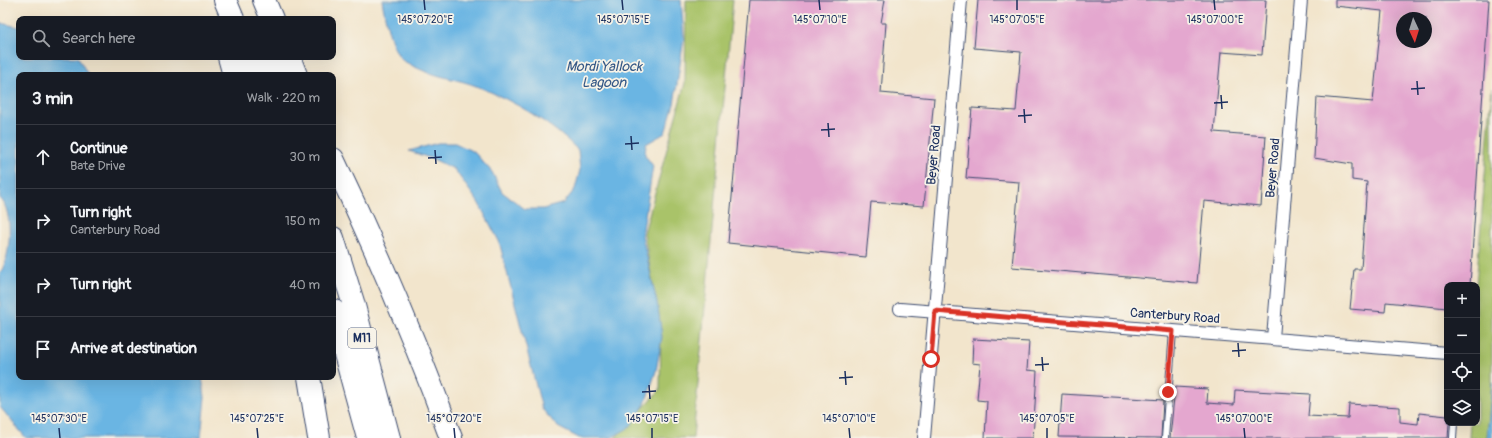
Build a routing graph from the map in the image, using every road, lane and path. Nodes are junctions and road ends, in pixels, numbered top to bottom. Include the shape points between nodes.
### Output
1 (213, 0) edge
2 (225, 0) edge
3 (251, 0) edge
4 (264, 0) edge
5 (961, 0) edge
6 (1301, 0) edge
7 (218, 16) edge
8 (232, 16) edge
9 (257, 16) edge
10 (271, 16) edge
11 (230, 60) edge
12 (249, 60) edge
13 (272, 60) edge
14 (290, 60) edge
15 (233, 72) edge
16 (253, 72) edge
17 (276, 72) edge
18 (295, 72) edge
19 (336, 165) edge
20 (336, 248) edge
21 (900, 309) dead end
22 (935, 311) junction
23 (336, 321) edge
24 (1173, 331) junction
25 (1273, 338) junction
26 (1444, 353) edge
27 (309, 380) edge
28 (1454, 426) edge
29 (319, 438) edge
30 (368, 438) edge
31 (389, 438) edge
32 (451, 438) edge
33 (924, 438) edge
34 (1165, 438) edge
35 (1453, 438) edge

1 - 7 highway
2 - 8 highway
3 - 9 highway
4 - 10 highway
5 - 22 street, Beyer Road
6 - 25 street, Beyer Road
11 - 15 highway
12 - 16 highway
13 - 17 highway
14 - 18 highway
19 - 32 highway via 403,314
20 - 31 highway, M11
21 - 22 street, Canterbury Road
22 - 24 street, Canterbury Road
22 - 33 street, Beyer Road
23 - 30 highway, M11
24 - 25 street, Canterbury Road
24 - 34 lane
25 - 26 street, Canterbury Road
27 - 29 highway
28 - 35 lane

